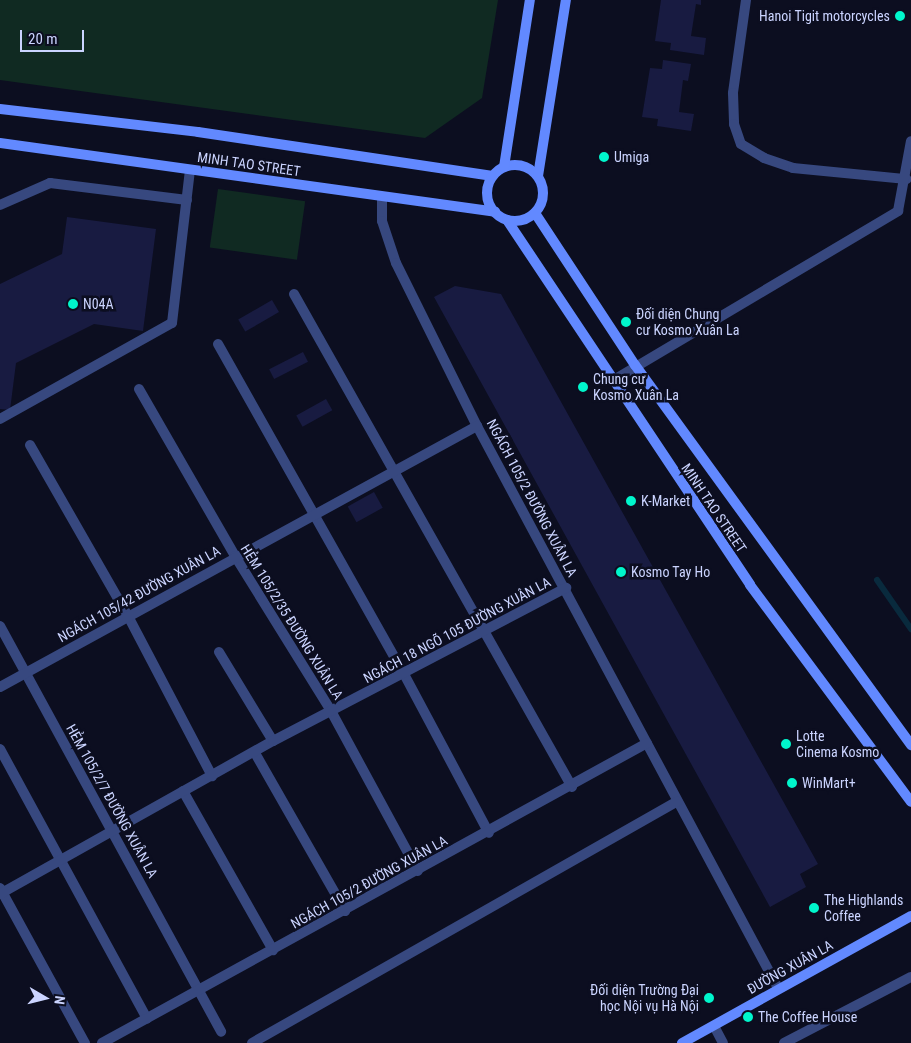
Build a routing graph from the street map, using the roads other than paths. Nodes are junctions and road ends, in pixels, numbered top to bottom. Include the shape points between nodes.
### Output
1 (530, 0) edge
2 (566, 0) edge
3 (746, 0) edge
4 (0, 110) edge
5 (911, 141) edge
6 (0, 143) edge
7 (504, 167) junction
8 (190, 170) junction
9 (493, 176) junction
10 (538, 176) junction
11 (906, 178) junction
12 (382, 197) junction
13 (187, 200) junction
14 (0, 205) edge
15 (495, 212) junction
16 (535, 213) junction
17 (508, 220) junction
18 (294, 294) dead end
19 (218, 344) dead end
20 (635, 365) junction
21 (612, 381) junction
22 (139, 389) dead end
23 (0, 419) edge
24 (477, 426) junction
25 (30, 445) dead end
26 (392, 470) junction
27 (312, 515) junction
28 (235, 556) junction
29 (566, 588) junction
30 (128, 616) junction
31 (0, 626) edge
32 (486, 632) junction
33 (219, 652) dead end
34 (25, 673) junction
35 (404, 674) junction
36 (0, 687) edge
37 (331, 711) junction
38 (273, 741) junction
39 (647, 743) junction
40 (911, 745) edge
41 (0, 749) edge
42 (255, 753) junction
43 (212, 776) junction
44 (572, 787) junction
45 (183, 791) junction
46 (678, 802) junction
47 (911, 802) edge
48 (114, 831) junction
49 (489, 833) junction
50 (59, 861) junction
51 (418, 871) junction
52 (1, 891) edge
53 (345, 911) junction
54 (911, 916) edge
55 (273, 950) junction
56 (911, 977) edge
57 (778, 988) junction
58 (199, 990) junction
59 (147, 1019) junction
60 (714, 1026) junction
61 (221, 1032) dead end
62 (85, 1043) edge
63 (102, 1043) edge
64 (252, 1043) edge
65 (682, 1043) edge
66 (723, 1043) edge
67 (784, 1043) edge

1 - 7 street
2 - 10 street
3 - 11 street via 733,94 734,124 741,144 764,158 793,168
4 - 9 street, MINH TAO STREET via 198,132
5 - 11 street
6 - 8 street, MINH TAO STREET
7 - 9 street
7 - 10 street via 520,165
8 - 12 street, MINH TAO STREET
8 - 13 street
9 - 15 street via 487,190
10 - 16 street via 543,198
11 - 20 street via 898,211
12 - 15 street, MINH TAO STREET
12 - 24 street, NGÁCH 105/2 ĐƯỜNG XUÂN LA via 382,221 396,264
13 - 14 street via 50,183
13 - 23 street via 172,323
15 - 17 street
16 - 17 street via 517,221
16 - 20 street, MINH TAO STREET
17 - 21 street, MINH TAO STREET
18 - 26 street
19 - 27 street
20 - 21 street
20 - 40 street, MINH TAO STREET
21 - 47 street, MINH TAO STREET via 750,585
22 - 28 street, HẺM 105/2/35 ĐƯỜNG XUÂN LA
24 - 26 street, NGÁCH 105/42 ĐƯỜNG XUÂN LA
24 - 29 street, NGÁCH 105/2 ĐƯỜNG XUÂN LA
25 - 30 street
26 - 27 street, NGÁCH 105/42 ĐƯỜNG XUÂN LA
26 - 32 street
27 - 28 street, NGÁCH 105/42 ĐƯỜNG XUÂN LA
27 - 35 street
28 - 30 street, NGÁCH 105/42 ĐƯỜNG XUÂN LA
28 - 37 street, HẺM 105/2/35 ĐƯỜNG XUÂN LA
29 - 32 street, NGÁCH 18 NGÕ 105 ĐƯỜNG XUÂN LA
29 - 39 street, NGÁCH 105/2 ĐƯỜNG XUÂN LA
30 - 34 street, NGÁCH 105/42 ĐƯỜNG XUÂN LA
30 - 43 street
31 - 34 street, HẺM 105/2/7 ĐƯỜNG XUÂN LA
32 - 35 street, NGÁCH 18 NGÕ 105 ĐƯỜNG XUÂN LA
32 - 44 street
33 - 38 street
34 - 36 street, NGÁCH 105/42 ĐƯỜNG XUÂN LA
34 - 48 street, HẺM 105/2/7 ĐƯỜNG XUÂN LA
35 - 37 street, NGÁCH 18 NGÕ 105 ĐƯỜNG XUÂN LA
35 - 49 street
37 - 38 street, NGÁCH 18 NGÕ 105 ĐƯỜNG XUÂN LA
37 - 51 street, HẺM 105/2/35 ĐƯỜNG XUÂN LA
38 - 42 street, NGÁCH 18 NGÕ 105 ĐƯỜNG XUÂN LA
39 - 44 street, NGÁCH 105/2 ĐƯỜNG XUÂN LA
39 - 46 street, NGÁCH 105/2 ĐƯỜNG XUÂN LA
41 - 50 street
42 - 43 street, NGÁCH 18 NGÕ 105 ĐƯỜNG XUÂN LA
42 - 53 street
43 - 45 street, NGÁCH 18 NGÕ 105 ĐƯỜNG XUÂN LA
44 - 49 street, NGÁCH 105/2 ĐƯỜNG XUÂN LA
45 - 48 street, NGÁCH 18 NGÕ 105 ĐƯỜNG XUÂN LA
45 - 55 street
46 - 57 street, NGÁCH 105/2 ĐƯỜNG XUÂN LA
46 - 64 street
48 - 50 street, NGÁCH 18 NGÕ 105 ĐƯỜNG XUÂN LA
48 - 58 street, HẺM 105/2/7 ĐƯỜNG XUÂN LA
49 - 51 street, NGÁCH 105/2 ĐƯỜNG XUÂN LA
50 - 52 street, NGÁCH 18 NGÕ 105 ĐƯỜNG XUÂN LA
50 - 59 street
51 - 53 street, NGÁCH 105/2 ĐƯỜNG XUÂN LA
52 - 62 street
53 - 55 street, NGÁCH 105/2 ĐƯỜNG XUÂN LA
54 - 57 street, ĐƯỜNG XUÂN LA
55 - 58 street, NGÁCH 105/2 ĐƯỜNG XUÂN LA
56 - 67 street
57 - 60 street, ĐƯỜNG XUÂN LA
58 - 59 street, NGÁCH 105/2 ĐƯỜNG XUÂN LA
58 - 61 street, HẺM 105/2/7 ĐƯỜNG XUÂN LA
59 - 63 street, NGÁCH 105/2 ĐƯỜNG XUÂN LA
60 - 65 street, ĐƯỜNG XUÂN LA
60 - 66 street

